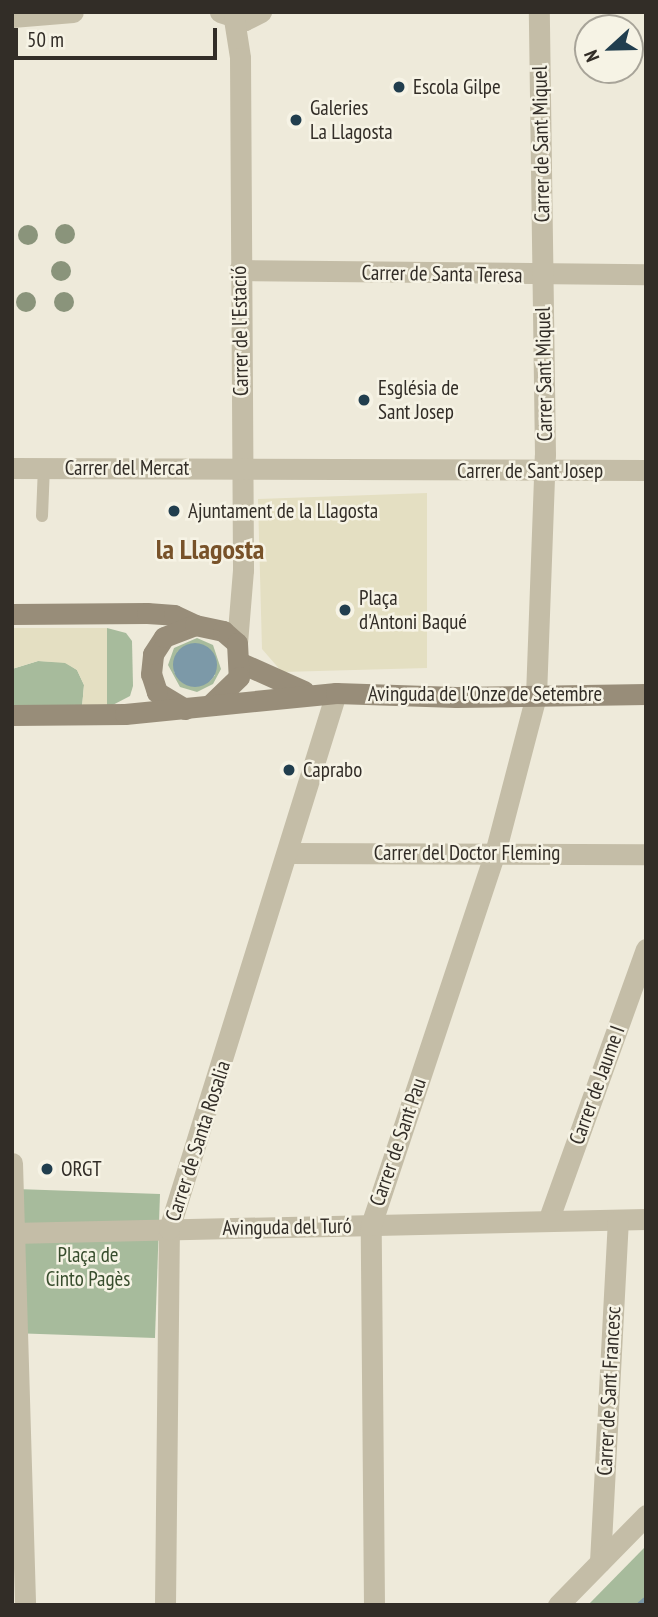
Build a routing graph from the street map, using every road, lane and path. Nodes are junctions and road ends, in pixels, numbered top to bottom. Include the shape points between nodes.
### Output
1 (73, 12) edge
2 (261, 12) edge
3 (539, 12) edge
4 (227, 16) edge
5 (12, 17) edge
6 (239, 270) junction
7 (646, 274) edge
8 (542, 276) junction
9 (44, 467) junction
10 (12, 468) edge
11 (242, 468) junction
12 (646, 470) edge
13 (414, 471) joint
14 (544, 473) junction
15 (42, 516) dead end
16 (12, 614) edge
17 (195, 625) junction
18 (239, 653) junction
19 (330, 693) junction
20 (646, 694) edge
21 (536, 696) junction
22 (197, 708) junction
23 (12, 715) edge
24 (289, 853) junction
25 (495, 853) junction
26 (646, 854) edge
27 (646, 949) edge
28 (12, 1163) edge
29 (646, 1219) edge
30 (618, 1220) junction
31 (548, 1221) junction
32 (370, 1225) junction
33 (169, 1229) junction
34 (13, 1233) edge
35 (646, 1515) edge
36 (600, 1562) junction
37 (25, 1605) edge
38 (165, 1605) edge
39 (374, 1605) edge
40 (558, 1605) edge

1 - 5 street
2 - 4 street
3 - 8 street, Carrer de Sant Miquel
4 - 6 street, Carrer de l'Estació via 240,58
6 - 8 street, Carrer de Santa Teresa
6 - 11 street, Carrer de l'Estació
7 - 8 street, Carrer de Santa Teresa
8 - 14 street, Carrer Sant Miquel
9 - 10 street, Carrer del Mercat
9 - 11 street, Carrer del Mercat
9 - 15 lane
11 - 13 street, Carrer del Mercat
11 - 18 street, Carrer de l'Estació
12 - 14 street, Carrer de Sant Josep
13 - 14 street, Carrer de Sant Josep
14 - 21 street
16 - 17 main road via 147,613 174,615
17 - 18 main road via 223,631
17 - 22 main road via 164,637 153,654 151,674 157,692 167,701
18 - 19 main road, Avinguda de l'Onze de Setembre via 295,689
18 - 22 main road via 234,687
19 - 21 main road, Avinguda de l'Onze de Setembre
19 - 22 main road, Avinguda de l'Onze de Setembre
19 - 24 street, Carrer de Santa Rosalia
20 - 21 main road, Avinguda de l'Onze de Setembre
21 - 25 street, Carrer de Sant Pau
22 - 23 main road, Avinguda de l'Onze de Setembre
24 - 25 street, Carrer del Doctor Fleming
24 - 33 street, Carrer de Santa Rosalia
25 - 26 street, Carrer del Doctor Fleming
25 - 32 street, Carrer de Sant Pau
27 - 31 street, Carrer de Jaume I
28 - 34 street
29 - 30 street, Avinguda del Turó
30 - 31 street, Avinguda del Turó
30 - 36 street, Carrer de Sant Francesc
31 - 32 street, Avinguda del Turó
32 - 33 street, Avinguda del Turó
32 - 39 street, Carrer de Sant Pau
33 - 34 street, Avinguda del Turó
33 - 38 street, Carrer de Santa Rosalia
34 - 37 street
35 - 36 street
36 - 40 street

